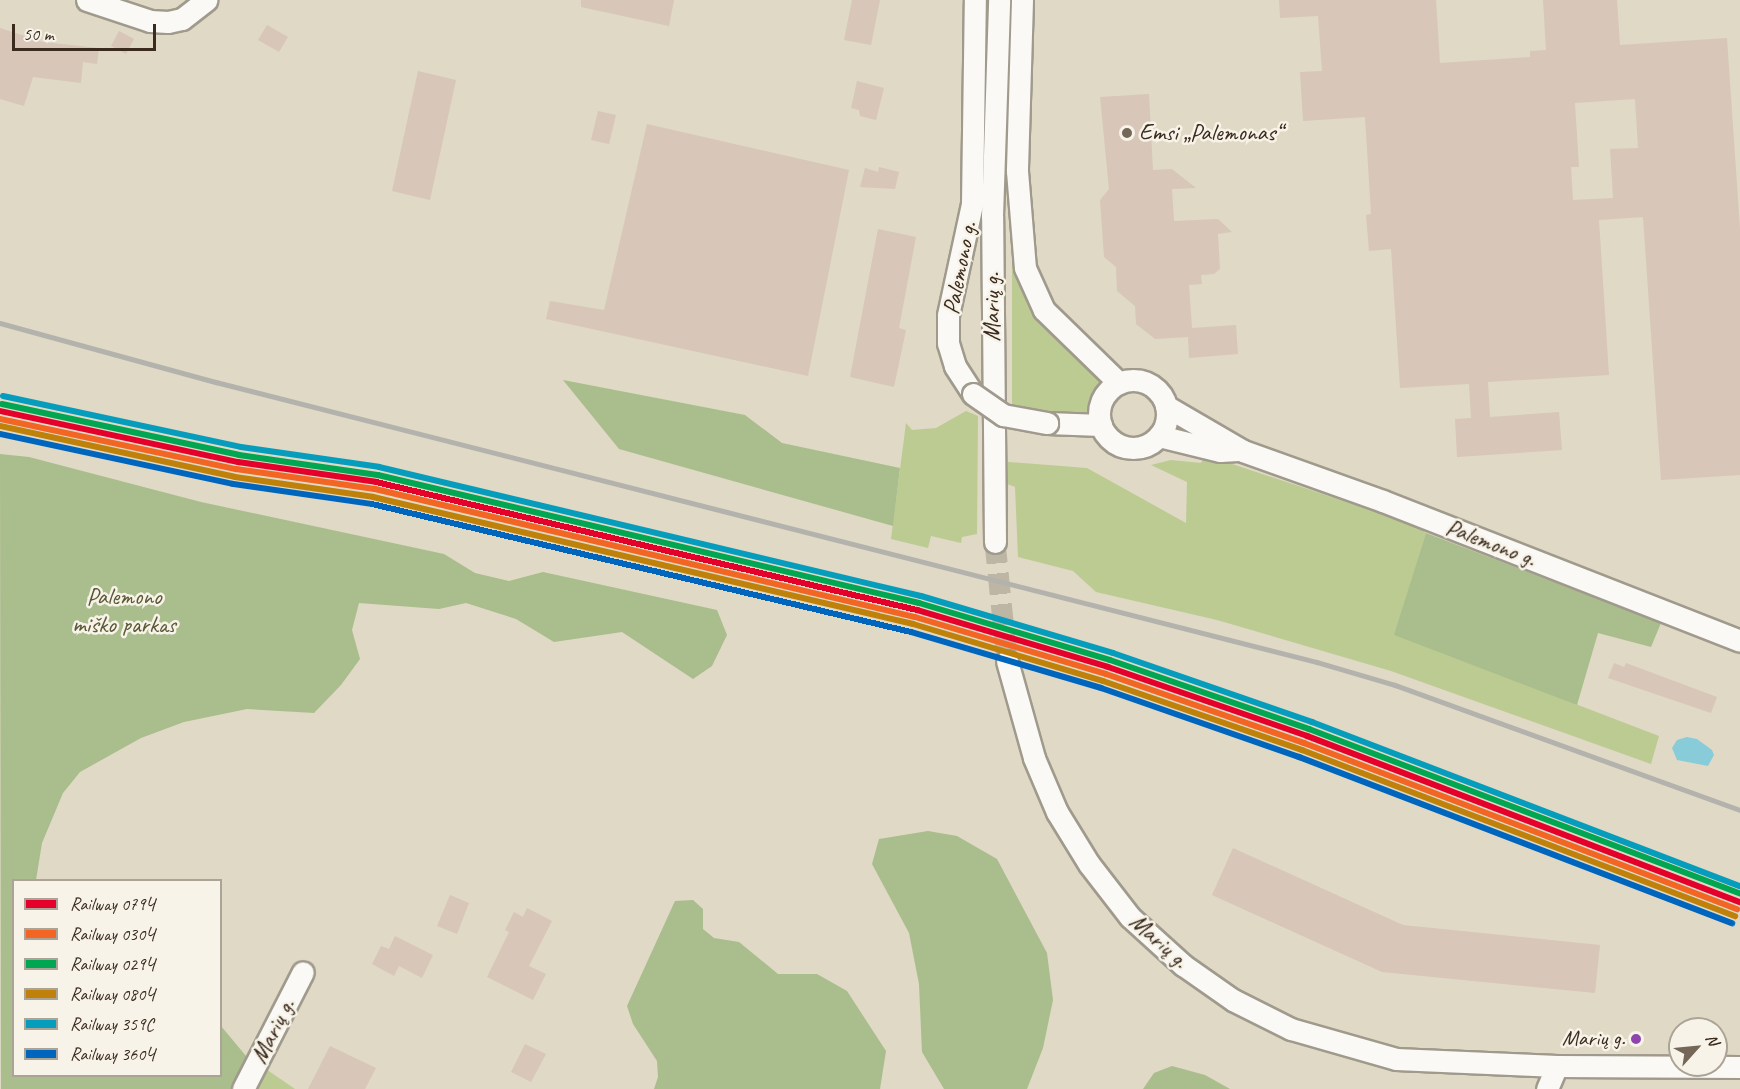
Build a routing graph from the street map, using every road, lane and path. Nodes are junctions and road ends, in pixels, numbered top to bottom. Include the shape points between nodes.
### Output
1 (87, 0) edge
2 (206, 0) edge
3 (975, 0) edge
4 (999, 0) edge
5 (1022, 0) edge
6 (1119, 383) junction
7 (1166, 406) junction
8 (1101, 425) junction
9 (1159, 436) junction
10 (1239, 450) junction
11 (995, 542) tunnel mouth
12 (1740, 641) edge
13 (1007, 661) tunnel mouth
14 (303, 972) dead end
15 (1557, 1066) junction
16 (1740, 1067) edge
17 (243, 1089) edge
18 (1547, 1089) edge

1 - 2 street via 150,21 168,22 182,19
3 - 8 street, Palemono g., bridge via 972,204 948,315 948,343 955,366 973,394 1003,415 1047,423
4 - 11 street, Marių g. via 992,216
5 - 6 street, Palemono g. via 1017,171 1025,268 1044,310
6 - 7 street, Palemono g. via 1131,380 1153,387
6 - 8 street via 1102,401
7 - 9 street via 1165,427
7 - 10 street, Palemono g.
8 - 9 street via 1115,443 1127,448 1139,448
9 - 10 street, Palemono g. via 1220,451
10 - 12 street, Palemono g. via 1383,501
13 - 15 street, Marių g. via 1020,715 1057,812 1089,864 1130,917 1183,966 1233,1000 1291,1029 1347,1048 1396,1059
14 - 17 street, Marių g.
15 - 16 street, Marių g.
15 - 18 street

